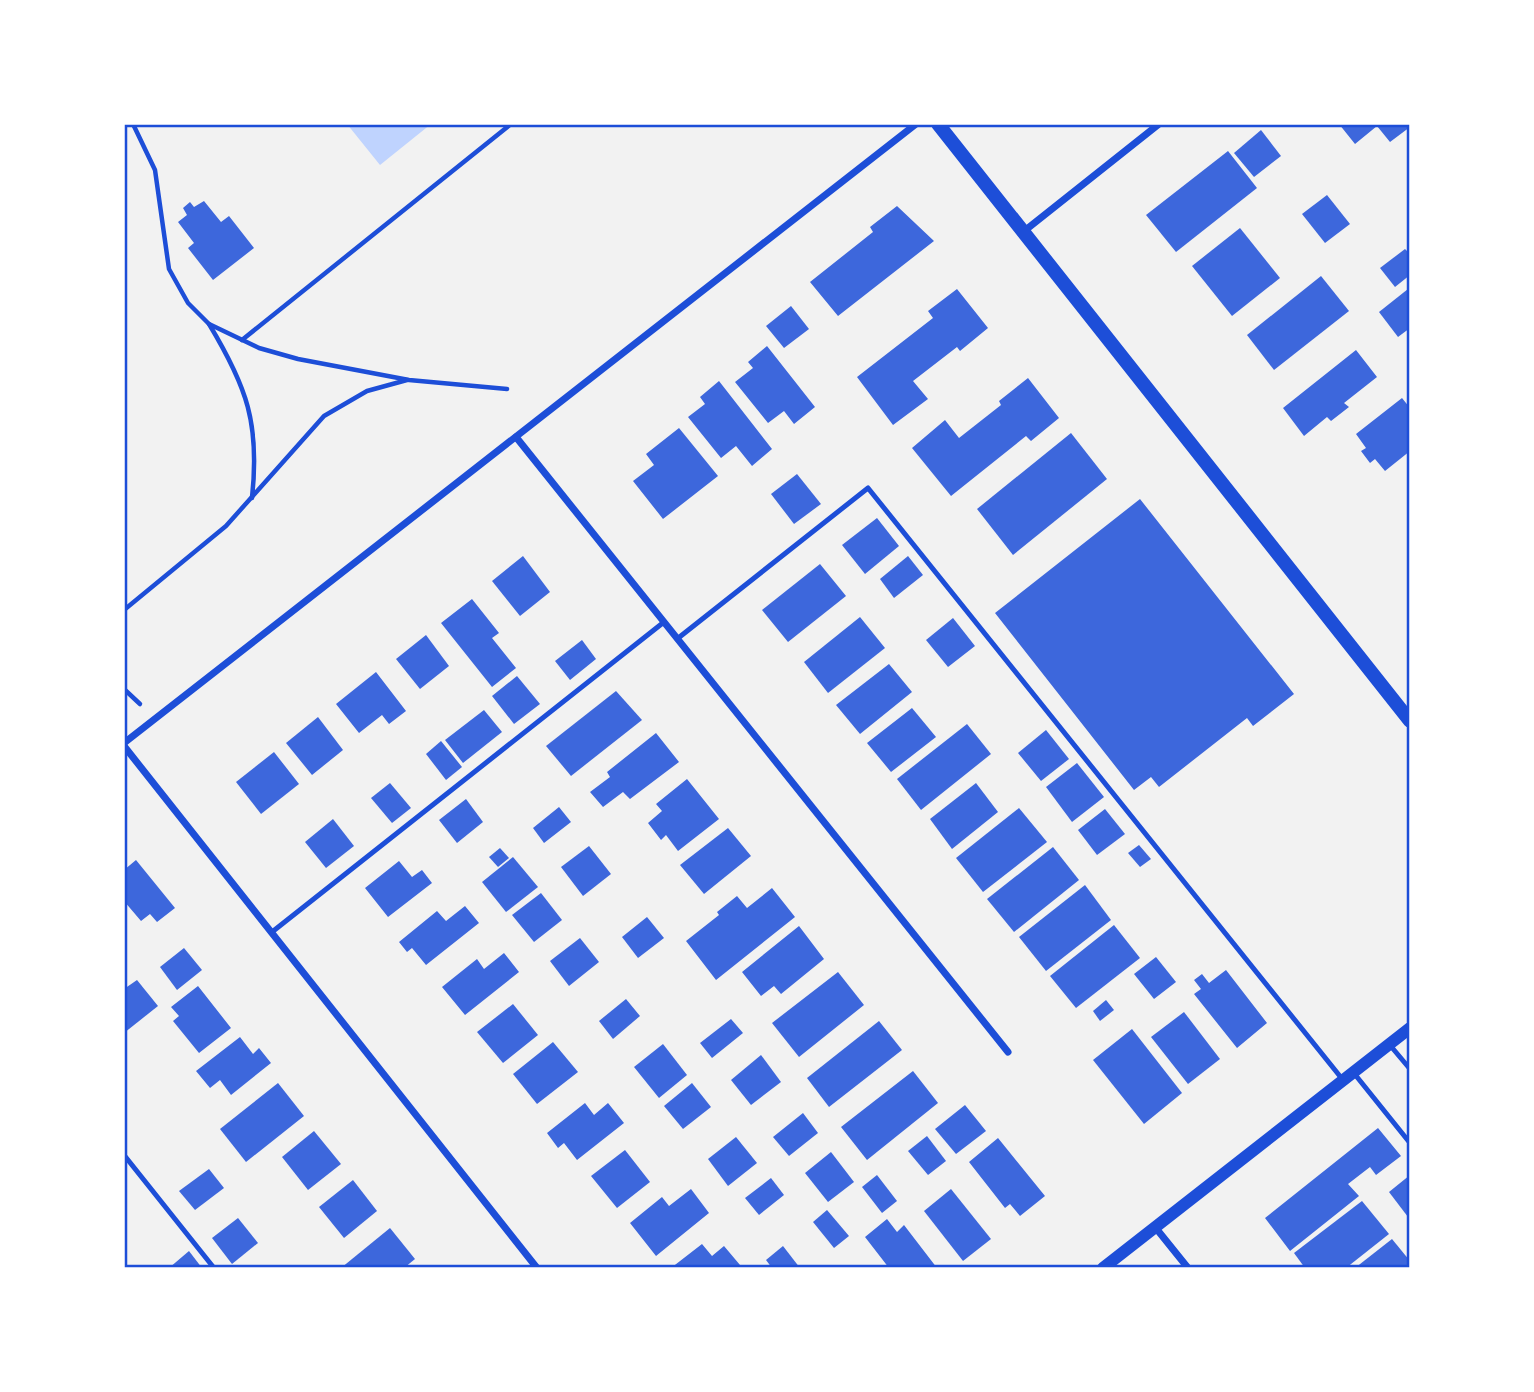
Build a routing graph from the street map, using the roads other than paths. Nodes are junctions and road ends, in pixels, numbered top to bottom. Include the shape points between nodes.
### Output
1 (916, 124) edge
2 (938, 124) edge
3 (1159, 124) edge
4 (1023, 232) junction
5 (516, 437) junction
6 (664, 622) junction
7 (677, 639) junction
8 (1410, 721) edge
9 (124, 745) edge
10 (272, 932) junction
11 (1410, 1028) edge
12 (1389, 1044) junction
13 (1008, 1052) dead end
14 (1410, 1069) edge
15 (1348, 1076) junction
16 (1410, 1143) edge
17 (124, 1156) edge
18 (1155, 1227) junction
19 (214, 1268) edge
20 (537, 1268) edge
21 (1103, 1268) edge
22 (1188, 1268) edge

1 - 5 street
2 - 4 main road
3 - 4 street
4 - 8 main road
5 - 6 street
5 - 9 street
6 - 7 street
6 - 10 lane
7 - 13 street
7 - 15 lane via 868,488
9 - 10 street
10 - 20 street
11 - 12 street
12 - 14 lane
12 - 15 street
15 - 16 lane
15 - 18 street
17 - 19 lane
18 - 21 street
18 - 22 street

